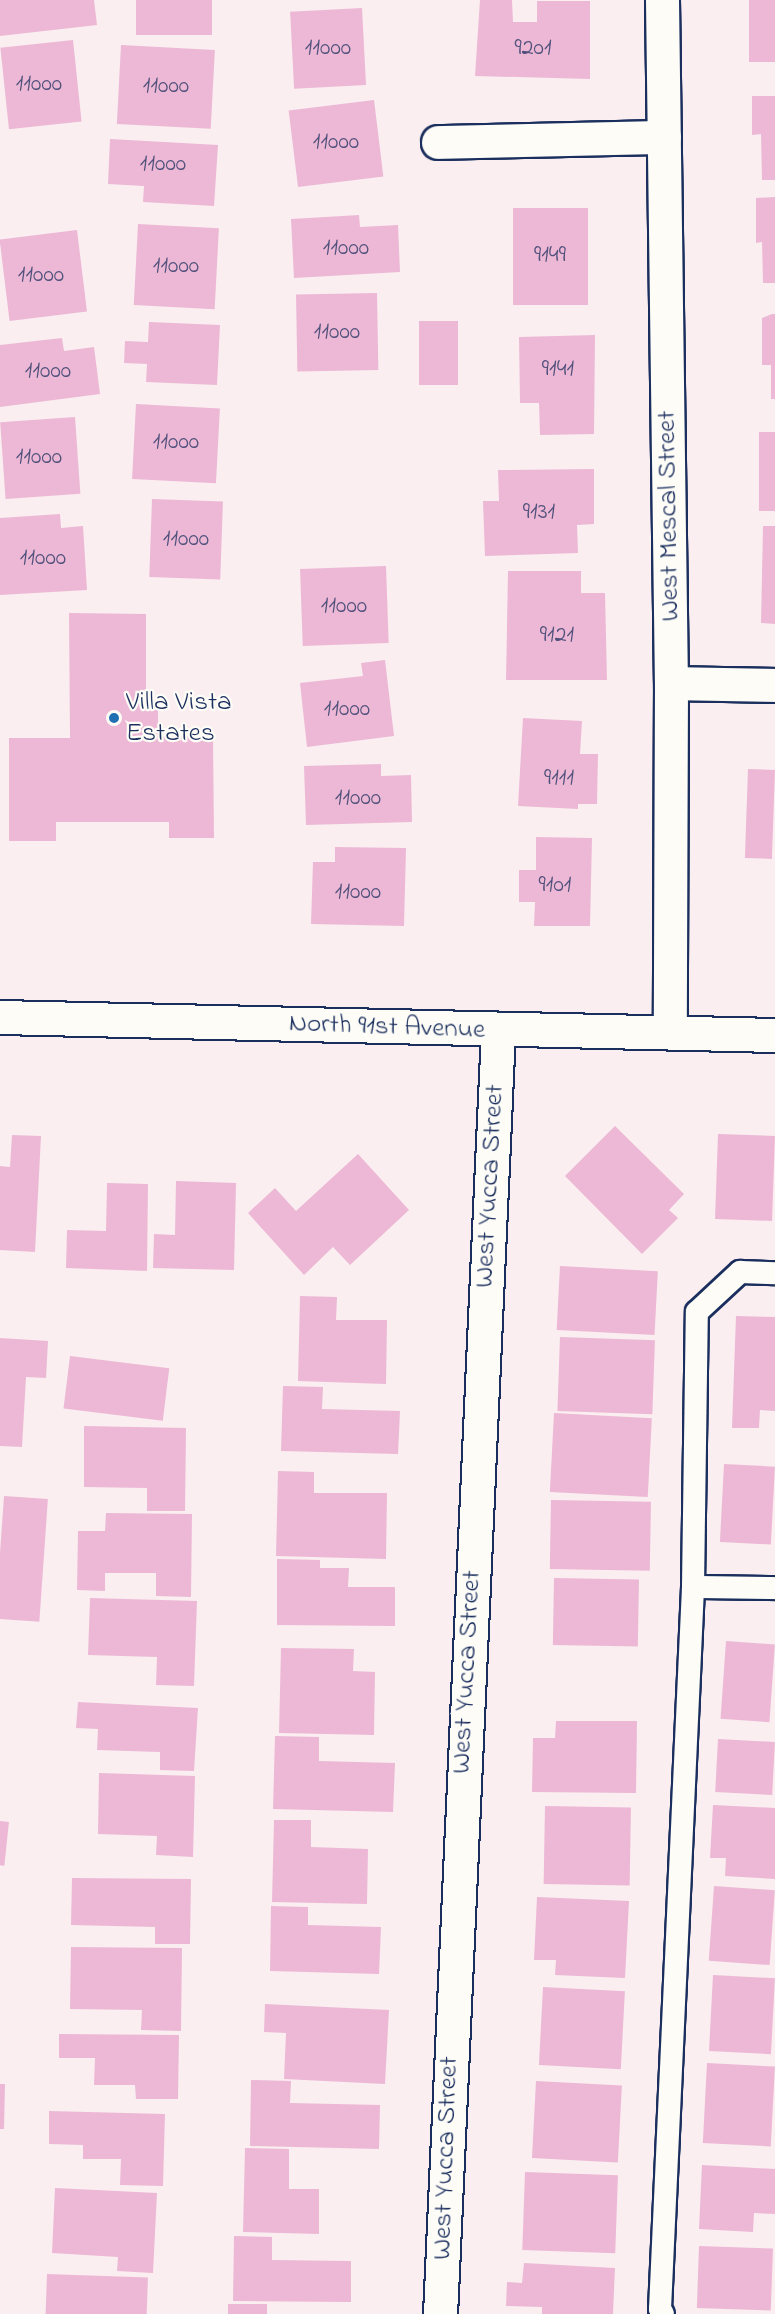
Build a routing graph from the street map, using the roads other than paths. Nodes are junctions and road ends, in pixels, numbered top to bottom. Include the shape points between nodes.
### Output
1 (662, 0) edge
2 (664, 137) junction
3 (438, 142) dead end
4 (671, 683) junction
5 (775, 685) edge
6 (0, 1017) edge
7 (498, 1030) junction
8 (670, 1032) junction
9 (775, 1035) edge
10 (775, 1273) edge
11 (693, 1587) junction
12 (775, 1588) edge
13 (440, 2314) edge
14 (663, 2314) edge

1 - 2 street, West Mescal Street
2 - 3 street
2 - 4 street, West Mescal Street
4 - 5 street
4 - 8 street, West Mescal Street
6 - 7 street, North 91st Avenue
7 - 8 street, North 91st Avenue
7 - 13 street, West Yucca Street
8 - 9 street, North 91st Avenue
10 - 11 lane via 740,1272 697,1312
11 - 12 lane
11 - 14 lane via 660,2309

